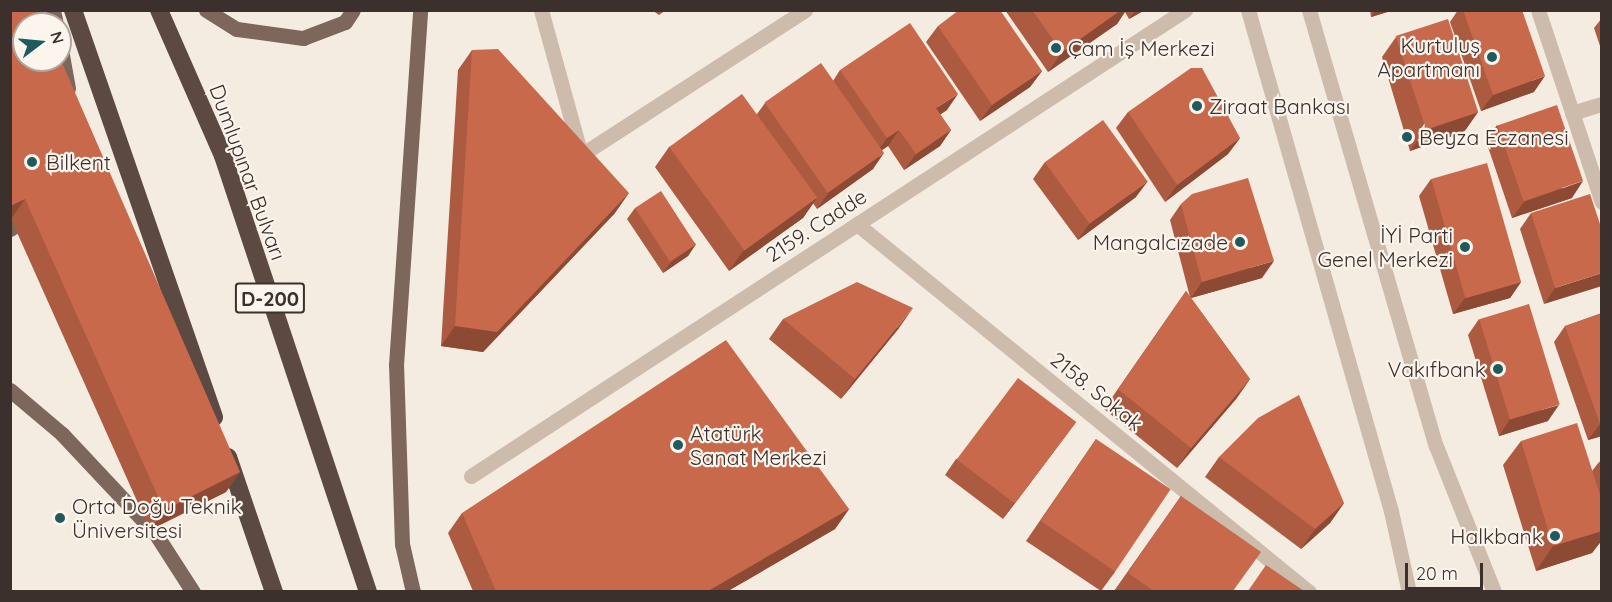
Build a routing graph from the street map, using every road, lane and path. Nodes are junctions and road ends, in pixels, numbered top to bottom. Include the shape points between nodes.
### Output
1 (73, 10) edge
2 (159, 10) edge
3 (206, 10) edge
4 (353, 10) edge
5 (420, 10) edge
6 (541, 10) edge
7 (805, 10) edge
8 (1185, 10) edge
9 (1248, 10) edge
10 (1309, 10) edge
11 (1538, 10) edge
12 (64, 72) edge
13 (69, 101) edge
14 (1602, 104) edge
15 (1572, 113) junction
16 (1602, 202) edge
17 (42, 203) edge
18 (857, 224) junction
19 (10, 229) edge
20 (10, 390) edge
21 (471, 476) dead end
22 (193, 591) edge
23 (274, 591) edge
24 (368, 591) edge
25 (413, 591) edge
26 (1310, 591) edge
27 (1409, 591) edge
28 (1494, 591) edge

1 - 23 highway
2 - 24 highway, Dumlupınar Bulvarı / D-200 via 223,156
3 - 4 main road via 237,29 303,38 345,22
5 - 25 main road via 396,365 402,544
6 - 7 street via 581,155
8 - 18 street, 2159. Cadde
9 - 27 street via 1391,512
10 - 28 street via 1436,446
11 - 15 street
12 - 13 main road
14 - 15 street
15 - 16 street
17 - 19 main road via 27,220
18 - 21 street, 2159. Cadde
18 - 26 street, 2158. Sokak
20 - 22 main road via 62,434 154,534

